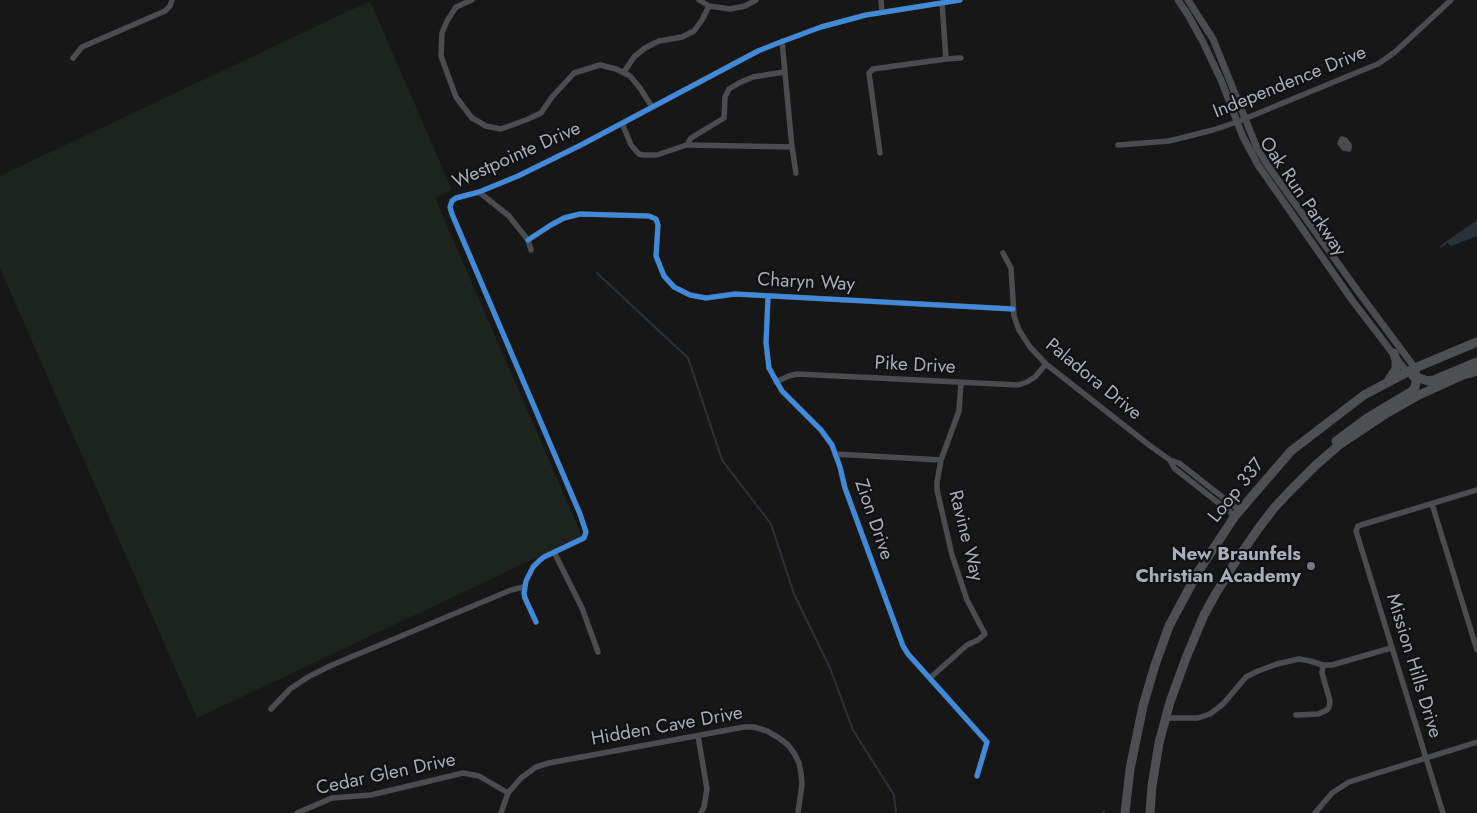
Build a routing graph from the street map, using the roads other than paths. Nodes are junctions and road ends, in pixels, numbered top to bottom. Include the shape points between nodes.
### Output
1 (172, 0) edge
2 (472, 0) edge
3 (698, 0) edge
4 (756, 0) edge
5 (881, 0) edge
6 (960, 0) edge
7 (1178, 0) edge
8 (1188, 0) edge
9 (1451, 0) edge
10 (942, 3) junction
11 (709, 6) junction
12 (882, 12) junction
13 (782, 41) junction
14 (73, 58) dead end
15 (961, 58) dead end
16 (946, 59) junction
17 (624, 72) junction
18 (784, 72) junction
19 (652, 107) junction
20 (1246, 118) junction
21 (1237, 122) junction
22 (622, 123) junction
23 (689, 144) junction
24 (1118, 145) dead end
25 (792, 147) junction
26 (880, 153) dead end
27 (796, 173) dead end
28 (479, 192) junction
29 (528, 240) junction
30 (531, 250) dead end
31 (1003, 253) dead end
32 (768, 297) junction
33 (1013, 309) junction
34 (1477, 342) edge
35 (1394, 354) junction
36 (1477, 362) edge
37 (1046, 364) junction
38 (1411, 370) junction
39 (1477, 371) edge
40 (1416, 378) junction
41 (776, 382) junction
42 (1387, 382) junction
43 (961, 383) junction
44 (835, 454) junction
45 (941, 460) junction
46 (1477, 490) edge
47 (1432, 504) junction
48 (1237, 513) junction
49 (554, 552) junction
50 (1232, 566) junction
51 (524, 588) junction
52 (536, 622) dead end
53 (1391, 648) junction
54 (1477, 650) edge
55 (598, 652) dead end
56 (1299, 652) dead end
57 (1299, 659) junction
58 (1323, 665) junction
59 (930, 678) junction
60 (271, 709) dead end
61 (1296, 715) dead end
62 (1166, 718) junction
63 (698, 736) junction
64 (1477, 742) edge
65 (1426, 758) junction
66 (978, 776) dead end
67 (508, 793) junction
68 (297, 813) edge
69 (501, 813) edge
70 (701, 813) edge
71 (798, 813) edge
72 (1125, 813) edge
73 (1150, 813) edge
74 (1315, 813) edge
75 (1443, 813) edge

1 - 14 street via 165,12 82,47
2 - 17 street via 456,8 447,21 442,33 441,56 456,97 472,118 486,126 500,128 540,113 574,73 600,65
3 - 11 street
4 - 11 street via 730,9
5 - 12 street
6 - 10 street, Westpointe Drive
7 - 21 street, Oak Run Parkway via 1209,53
8 - 20 street, Oak Run Parkway via 1213,39
9 - 20 street, Independence Drive via 1378,64
10 - 12 street, Westpointe Drive via 910,4
10 - 16 street
11 - 17 street via 694,31 645,48
12 - 13 street, Westpointe Drive via 821,27
13 - 18 street
13 - 19 street, Westpointe Drive
15 - 16 street
16 - 26 street via 874,68 870,73
17 - 19 street via 636,82
18 - 23 street via 753,77 729,89 725,96 724,118 692,138
18 - 25 street
19 - 22 street, Westpointe Drive
20 - 21 street, Independence Drive
20 - 38 street, Oak Run Parkway via 1268,166
21 - 24 street, Independence Drive via 1169,141
21 - 35 street, Oak Run Parkway via 1258,165 1352,300
22 - 23 street via 631,145 639,154 656,155
22 - 28 street, Westpointe Drive via 518,176
23 - 25 street
25 - 27 street
28 - 29 street via 508,216
28 - 49 street, Westpointe Drive via 454,199 450,210 586,532 584,538
29 - 30 street
29 - 32 street, Charyn Way via 550,225 580,214 649,216 656,219 658,225 658,261 664,276 674,287 698,297 735,294
31 - 33 street, Paladora Drive via 1011,268
32 - 33 street, Charyn Way
32 - 41 street, Zion Drive via 767,362
33 - 37 street, Paladora Drive via 1024,339
34 - 38 main road, Loop 337
35 - 38 street, Oak Run Parkway
35 - 42 main road via 1396,369
36 - 40 main road via 1434,380
37 - 43 street, Pike Drive via 1035,377 1018,385
37 - 48 street, Paladora Drive via 1179,464
38 - 40 main road
38 - 42 main road, Loop 337
39 - 50 main road via 1417,396 1339,445 1274,508
40 - 50 main road via 1412,391 1338,438 1297,476 1246,536
41 - 43 street, Pike Drive via 797,374
41 - 44 street, Zion Drive via 821,430
42 - 48 main road, Loop 337 via 1364,395 1291,451
43 - 45 street, Ravine Way via 959,411
44 - 45 street
44 - 59 street, Zion Drive via 903,646
45 - 59 street, Ravine Way via 938,496 952,555 967,600 985,634 967,645
46 - 47 street
47 - 53 street, Mission Hills Drive via 1356,528
47 - 54 street
48 - 72 main road, Loop 337 via 1198,572 1169,626 1143,706
49 - 51 street, Westpointe Drive via 536,563
49 - 55 street via 582,608
50 - 62 main road via 1204,615
51 - 52 street
51 - 60 street via 511,590 332,665 290,689
53 - 58 street via 1340,664
53 - 65 street, Mission Hills Drive
56 - 57 street
57 - 58 street
57 - 62 street via 1251,674 1223,704 1204,716
58 - 61 street via 1329,707 1318,714
59 - 66 street, Zion Drive via 987,742
62 - 73 main road via 1155,764
63 - 67 street, Hidden Cave Drive via 549,763 529,771
63 - 70 street via 707,789
63 - 71 street, Hidden Cave Drive via 754,727 780,738 799,763 802,784
64 - 65 street
65 - 74 street via 1343,786
65 - 75 street, Mission Hills Drive
67 - 68 street, Cedar Glen Drive via 479,776 463,773 372,795 332,798
67 - 69 street, Hidden Cave Drive

